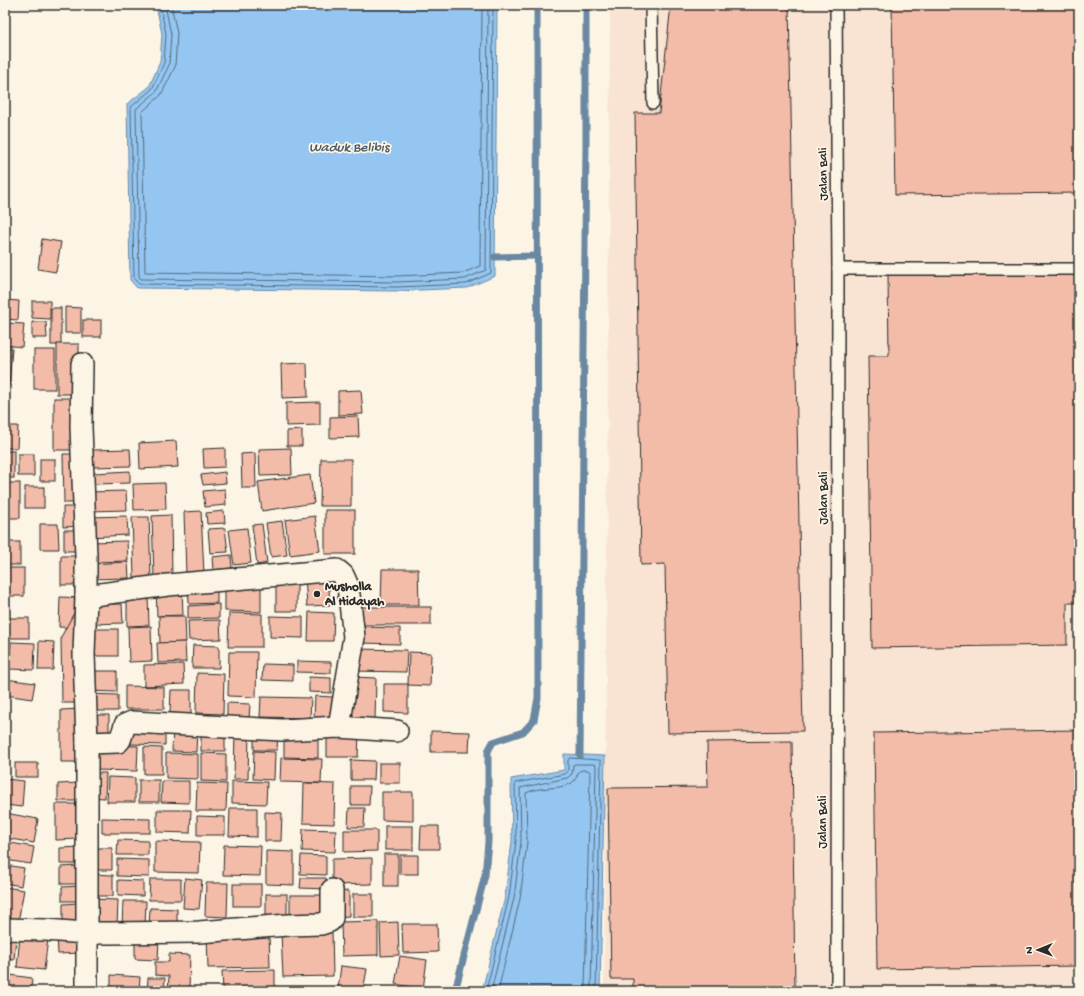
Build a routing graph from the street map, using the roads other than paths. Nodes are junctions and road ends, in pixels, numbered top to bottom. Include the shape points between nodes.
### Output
1 (651, 5) edge
2 (836, 5) edge
3 (653, 103) dead end
4 (838, 269) junction
5 (1079, 270) edge
6 (82, 364) dead end
7 (86, 596) junction
8 (339, 727) junction
9 (397, 731) dead end
10 (87, 742) junction
11 (332, 890) dead end
12 (5, 929) edge
13 (86, 933) junction
14 (87, 991) edge
15 (837, 991) edge

1 - 3 lane
2 - 4 lane, Jalan Bali
4 - 5 lane
4 - 15 lane, Jalan Bali
6 - 7 street via 81,427
7 - 8 street via 168,585 337,570 344,575 348,586 354,637
7 - 10 street via 84,654
8 - 9 street
8 - 10 street via 282,730 132,722 124,725 118,742
10 - 13 street
11 - 13 street via 332,918 326,923 199,932
12 - 13 street
13 - 14 street

